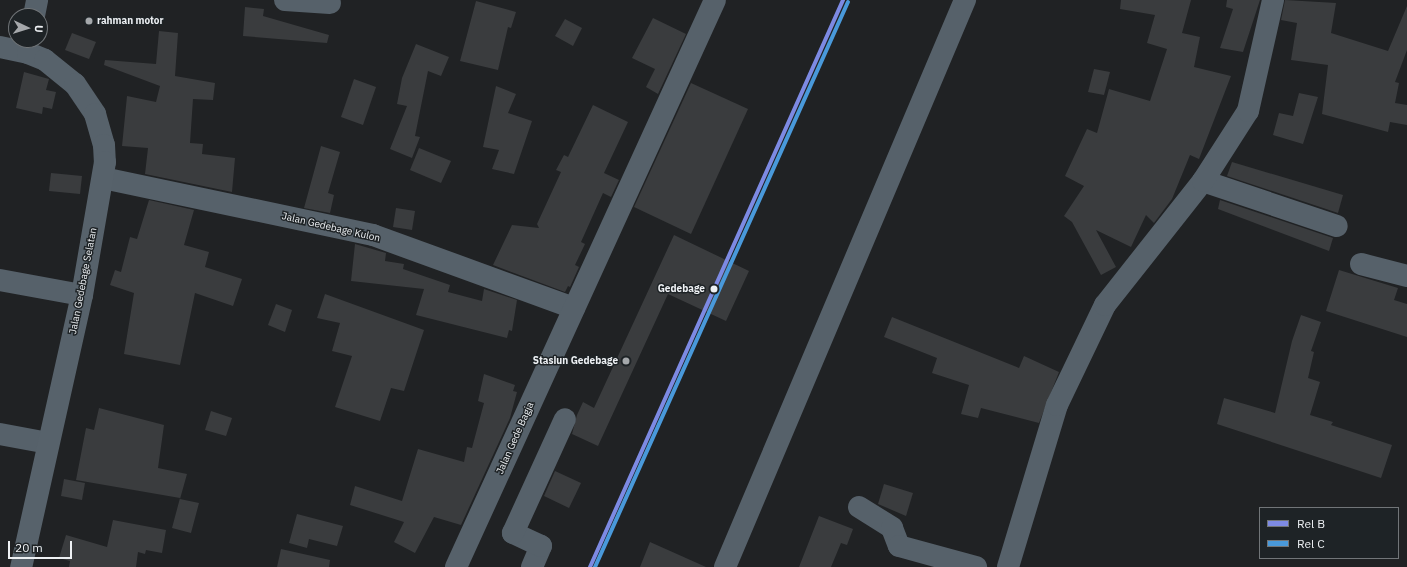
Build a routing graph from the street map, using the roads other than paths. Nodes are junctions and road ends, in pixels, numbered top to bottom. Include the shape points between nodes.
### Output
1 (285, 0) edge
2 (715, 0) edge
3 (965, 0) edge
4 (1273, 0) edge
5 (330, 3) dead end
6 (32, 48) edge
7 (104, 178) junction
8 (1203, 181) junction
9 (1337, 226) dead end
10 (1361, 264) dead end
11 (1407, 276) edge
12 (0, 280) edge
13 (82, 295) junction
14 (574, 308) junction
15 (565, 419) dead end
16 (0, 434) edge
17 (48, 443) junction
18 (858, 507) dead end
19 (21, 567) edge
20 (456, 567) edge
21 (532, 567) edge
22 (725, 567) edge
23 (976, 567) edge
24 (1008, 567) edge

1 - 5 street
2 - 14 street, Jalan Gede Bagja
3 - 22 street
4 - 8 street via 1248,111
6 - 7 main road, Jalan Gedebage Selatan via 61,71 87,99 103,140
7 - 13 main road, Jalan Gedebage Selatan
7 - 14 street, Jalan Gedebage Kulon via 373,236
8 - 9 street
8 - 24 street via 1106,305 1057,405
10 - 11 street
12 - 13 street
13 - 17 main road, Jalan Gedebage Selatan
14 - 20 street, Jalan Gede Bagja
15 - 21 street via 513,533 541,546
16 - 17 street
17 - 19 main road, Jalan Gedebage Selatan
18 - 23 street via 892,528 899,546

